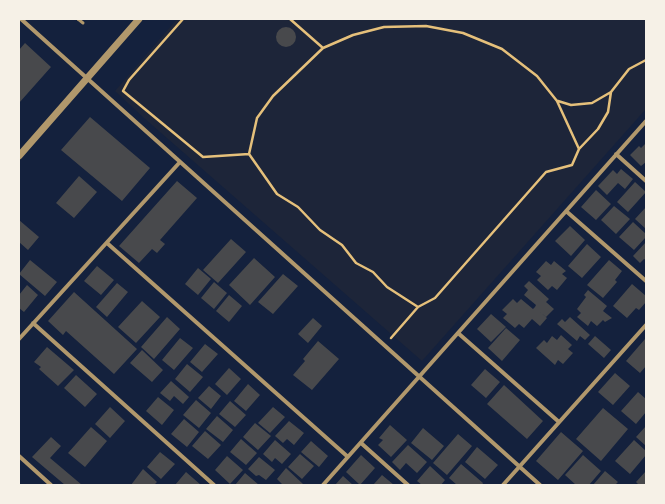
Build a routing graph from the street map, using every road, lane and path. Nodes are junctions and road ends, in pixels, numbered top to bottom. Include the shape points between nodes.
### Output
1 (21, 19) edge
2 (78, 19) edge
3 (139, 19) edge
4 (183, 19) edge
5 (290, 19) edge
6 (82, 23) dead end
7 (323, 48) junction
8 (646, 60) edge
9 (87, 78) junction
10 (611, 92) junction
11 (557, 101) junction
12 (646, 121) edge
13 (579, 149) junction
14 (250, 154) junction
15 (616, 154) junction
16 (19, 156) edge
17 (180, 162) junction
18 (646, 181) edge
19 (566, 210) junction
20 (107, 243) junction
21 (646, 281) edge
22 (418, 307) junction
23 (33, 323) junction
24 (646, 325) edge
25 (458, 333) junction
26 (391, 338) dead end
27 (19, 339) edge
28 (420, 376) junction
29 (559, 422) junction
30 (361, 443) junction
31 (19, 456) edge
32 (348, 457) junction
33 (520, 467) junction
34 (51, 485) edge
35 (214, 485) edge
36 (323, 485) edge
37 (408, 485) edge
38 (503, 485) edge
39 (540, 485) edge

1 - 9 street
2 - 6 lane
3 - 9 street
4 - 14 path via 129,80 123,91 203,157
5 - 7 path
7 - 11 path via 353,35 384,27 426,26 463,34 502,49 537,76
7 - 14 path via 273,96 257,118
8 - 10 path via 629,69
9 - 16 street
9 - 17 street
10 - 11 path via 592,103 571,105
10 - 13 path via 608,112 598,129
11 - 13 path
12 - 15 street
13 - 22 path via 572,165 546,172 434,298
14 - 22 path via 277,194 298,207 320,230 342,245 356,263 373,272 387,287
15 - 18 street
15 - 19 street
17 - 20 street
17 - 28 street
19 - 21 street
19 - 25 street
20 - 23 street
20 - 32 street
22 - 26 path
23 - 27 street
23 - 35 street
24 - 29 street
25 - 28 street
25 - 29 street
28 - 30 street
28 - 33 street
29 - 33 street
30 - 32 street
30 - 37 street
31 - 34 street
32 - 36 street
33 - 38 street
33 - 39 street

